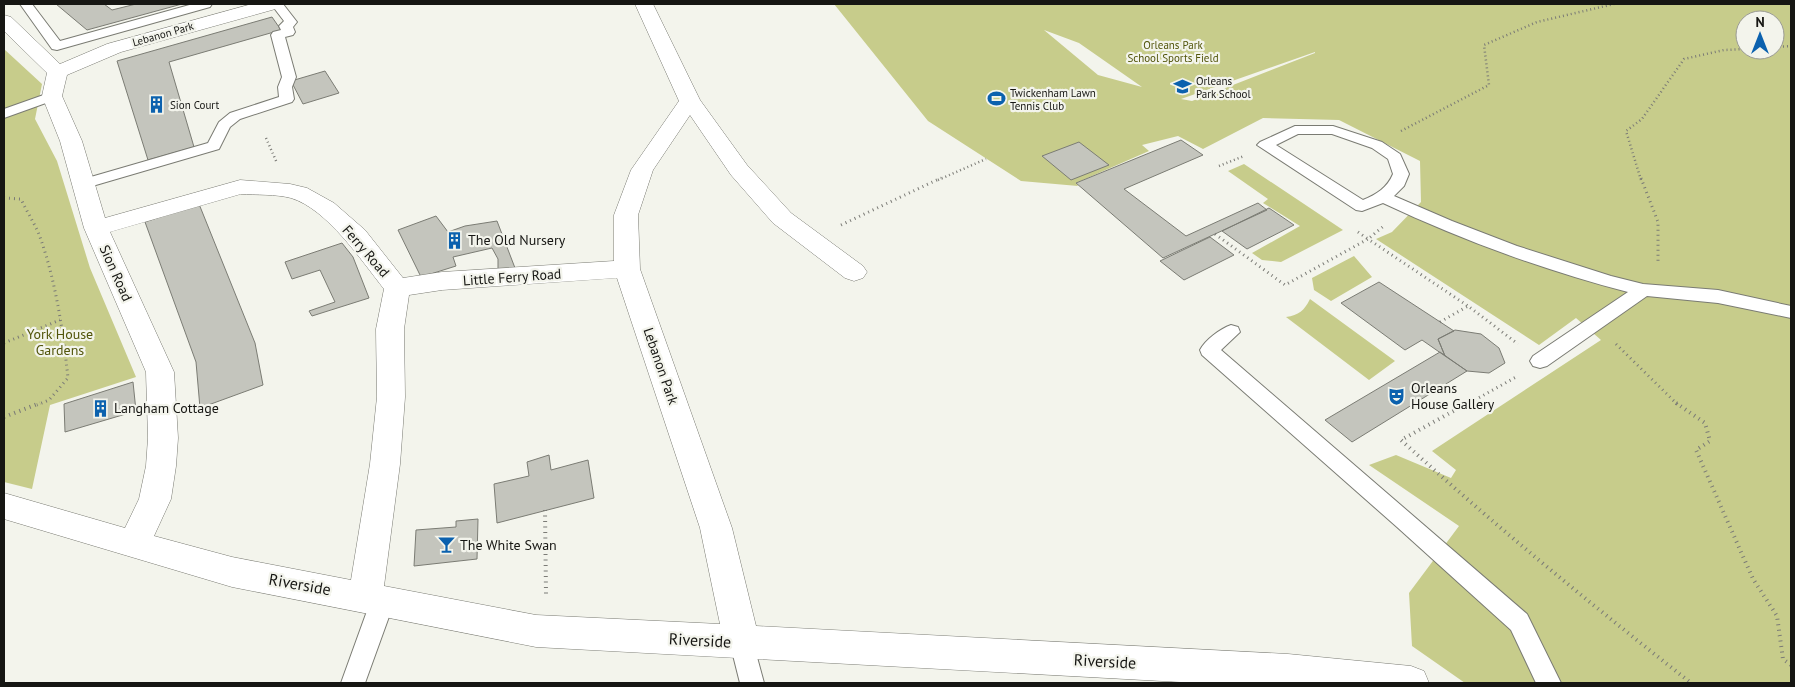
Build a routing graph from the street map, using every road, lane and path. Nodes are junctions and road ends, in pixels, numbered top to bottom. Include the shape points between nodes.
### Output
1 (26, 4) edge
2 (206, 4) edge
3 (272, 4) edge
4 (277, 4) edge
5 (644, 4) edge
6 (1614, 4) edge
7 (240, 9) edge
8 (4, 21) edge
9 (57, 46) junction
10 (1735, 49) edge
11 (55, 84) junction
12 (690, 101) junction
13 (4, 114) edge
14 (1377, 145) junction
15 (986, 159) dead end
16 (84, 184) junction
17 (4, 198) edge
18 (1383, 198) junction
19 (1384, 227) dead end
20 (96, 228) junction
21 (1216, 234) dead end
22 (1368, 239) junction
23 (816, 245) junction
24 (627, 269) junction
25 (854, 272) dead end
26 (397, 288) junction
27 (1652, 290) junction
28 (1468, 306) junction
29 (1791, 312) edge
30 (60, 320) junction
31 (1440, 322) dead end
32 (1594, 322) junction
33 (1231, 332) dead end
34 (4, 343) edge
35 (1540, 361) junction
36 (4, 417) edge
37 (4, 506) edge
38 (545, 510) dead end
39 (134, 545) junction
40 (546, 596) dead end
41 (374, 598) junction
42 (742, 643) junction
43 (1791, 665) edge
44 (353, 683) edge
45 (752, 683) edge
46 (1411, 683) edge
47 (1549, 683) edge
48 (1691, 683) edge

1 - 9 lane
2 - 9 lane
3 - 7 street, Lebanon Park
4 - 16 lane via 291,22 286,26 288,32 278,35 289,77 285,87 288,99 235,116 224,125 214,146
5 - 12 street
6 - 14 path via 1537,22 1484,45 1489,85
7 - 11 street, Lebanon Park via 114,48
8 - 11 street, Sion Road
9 - 11 lane
10 - 27 path via 1684,59 1642,119 1626,131 1658,222
11 - 13 lane
11 - 16 street, Sion Road
12 - 23 street via 756,192
12 - 24 street, Lebanon Park via 642,170 626,215
14 - 18 lane via 1395,157 1401,174 1396,186
14 - 18 lane via 1333,130 1294,130 1265,145 1362,206
15 - 23 path via 841,225
16 - 20 street, Sion Road
17 - 30 path via 20,199 39,236
18 - 27 lane via 1460,231 1594,278
19 - 22 path
20 - 26 street, Ferry Road via 240,187 290,191 326,208 356,236
20 - 39 street, Sion Road via 160,372 161,466 155,499
21 - 22 path via 1285,285
22 - 28 path
23 - 25 street
24 - 26 street, Little Ferry Road via 442,281
24 - 42 street, Lebanon Park via 716,528
26 - 41 street, Ferry Road via 390,329 391,397
27 - 29 lane via 1750,301
27 - 32 lane
28 - 31 path
28 - 35 path
30 - 34 path
30 - 36 path via 68,378 49,400
32 - 35 lane
32 - 43 path via 1678,405 1705,423 1710,441 1696,450 1753,579 1777,616 1783,659
33 - 47 lane via 1209,350 1519,622
35 - 48 path via 1401,440 1618,626
37 - 39 street, Riverside
38 - 40 path
39 - 41 street, Riverside via 232,572
41 - 42 street, Riverside via 536,631
41 - 44 lane
42 - 45 lane
42 - 46 street, Riverside via 1031,656 1278,671

